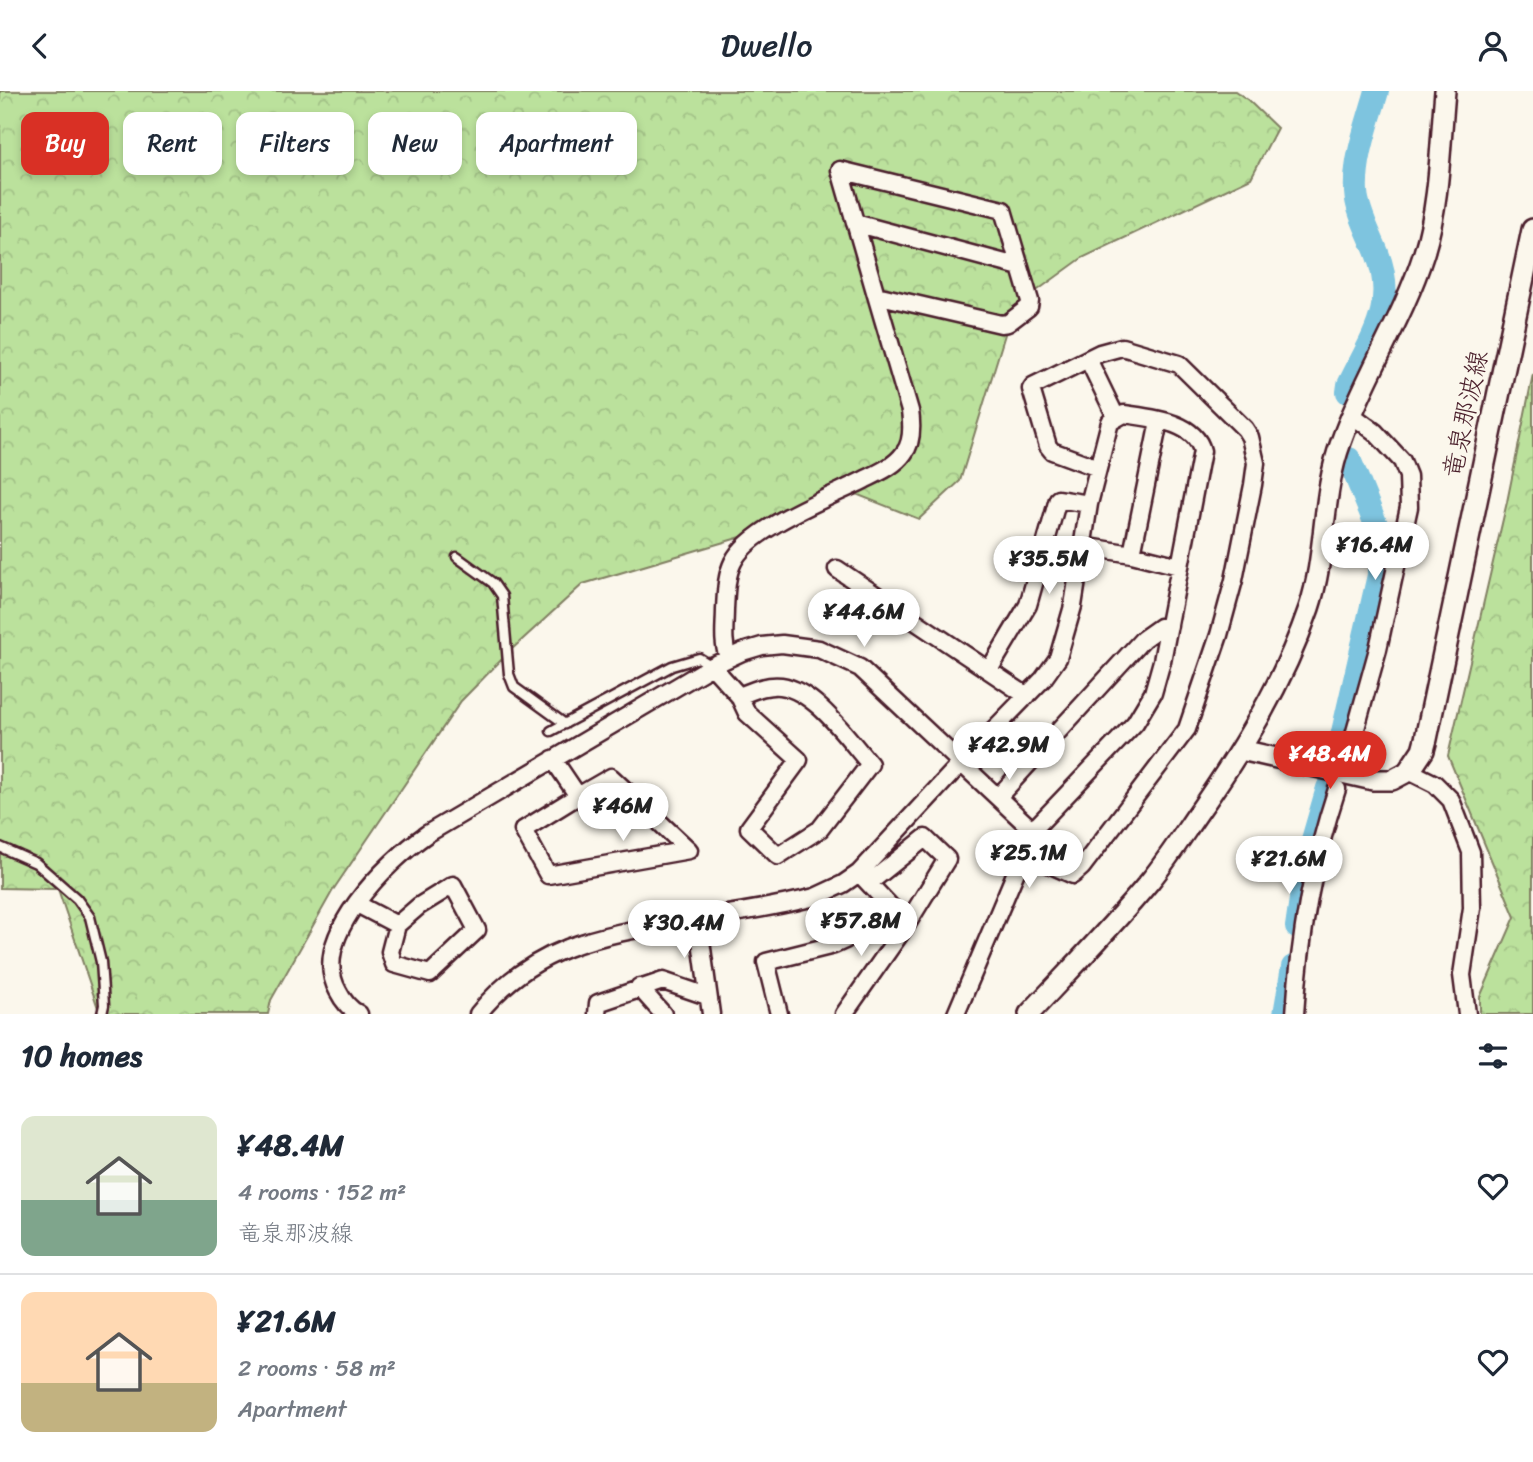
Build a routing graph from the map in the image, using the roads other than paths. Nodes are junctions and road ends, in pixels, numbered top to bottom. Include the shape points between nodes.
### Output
1 (1445, 91) edge
2 (855, 223) junction
3 (1533, 230) edge
4 (1020, 267) junction
5 (877, 295) junction
6 (1088, 359) junction
7 (1352, 415) junction
8 (1116, 417) junction
9 (1159, 421) junction
10 (1098, 468) junction
11 (1089, 504) junction
12 (1083, 546) junction
13 (1132, 554) junction
14 (457, 557) dead end
15 (1180, 566) junction
16 (837, 569) dead end
17 (1169, 626) junction
18 (728, 657) junction
19 (712, 666) junction
20 (989, 670) junction
21 (739, 696) junction
22 (1027, 696) junction
23 (565, 724) junction
24 (551, 731) dead end
25 (1241, 750) junction
26 (1348, 757) dead end
27 (553, 759) junction
28 (962, 762) junction
29 (1409, 771) junction
30 (1337, 789) dead end
31 (578, 796) junction
32 (998, 797) junction
33 (1034, 829) junction
34 (0, 847) edge
35 (1024, 853) junction
36 (864, 878) junction
37 (886, 902) junction
38 (356, 904) junction
39 (698, 919) junction
40 (907, 924) junction
41 (397, 925) junction
42 (639, 987) junction
43 (707, 996) junction
44 (102, 1014) edge
45 (359, 1014) edge
46 (478, 1014) edge
47 (597, 1014) edge
48 (663, 1014) edge
49 (711, 1014) edge
50 (779, 1014) edge
51 (844, 1014) edge
52 (956, 1014) edge
53 (1029, 1014) edge
54 (1294, 1014) edge
55 (1467, 1014) edge

1 - 7 street via 1435,204 1424,254
2 - 4 street
2 - 4 street via 840,170 1003,210
2 - 5 street
3 - 29 main road, 竜泉那波線 via 1426,739
4 - 5 street via 1029,307 1008,323
5 - 18 street via 910,411 912,424 905,453 888,468 802,510 741,549 727,578 724,642
6 - 8 street
6 - 10 street via 1033,386 1031,395 1052,451
6 - 35 street via 1122,347 1179,364 1245,429 1255,473 1234,580 1187,729 1073,875
7 - 25 street via 1333,467 1310,605 1273,693
7 - 26 street via 1402,461 1409,499 1393,586
8 - 9 street via 1124,414
8 - 10 street via 1106,432
9 - 13 street
9 - 15 street via 1187,429 1202,451
10 - 11 street
11 - 12 street
11 - 20 street via 1058,499 1028,605
12 - 13 street
12 - 22 street via 1058,658
13 - 15 street
14 - 23 lane via 493,583 502,596 514,687
15 - 17 street
16 - 20 street
17 - 32 street via 1143,639
17 - 33 street via 1158,680 1145,708
18 - 19 street
18 - 28 street via 782,644 831,653 860,668
19 - 21 street
19 - 23 lane via 699,658 672,666
19 - 27 street
20 - 22 street
21 - 21 street via 747,713 799,760 749,828 778,856 820,829 870,764 809,696 781,686
22 - 28 street
23 - 24 lane
25 - 29 street via 1373,780 1392,780
25 - 53 street via 1152,878
27 - 31 street
27 - 38 street via 405,849
28 - 32 street
28 - 36 street
29 - 55 street via 1435,784 1451,800 1471,852 1472,908 1462,975
30 - 54 street via 1309,889
31 - 31 street via 611,777 689,850 548,875 523,830
32 - 33 street
33 - 35 street
34 - 44 lane via 36,863 77,899 90,917 102,962
35 - 52 street
36 - 37 street
36 - 39 street via 815,897
36 - 40 street via 925,838 947,859
37 - 40 street
37 - 50 street via 845,940 766,962
38 - 41 street
38 - 45 street via 339,934 332,960 335,986 342,1000
39 - 43 street
39 - 46 street via 586,939 534,964
40 - 51 street
41 - 41 street via 453,885 477,930 430,974 394,964 390,952
42 - 43 street via 663,981
42 - 47 street via 598,1003
42 - 48 street
43 - 49 street

